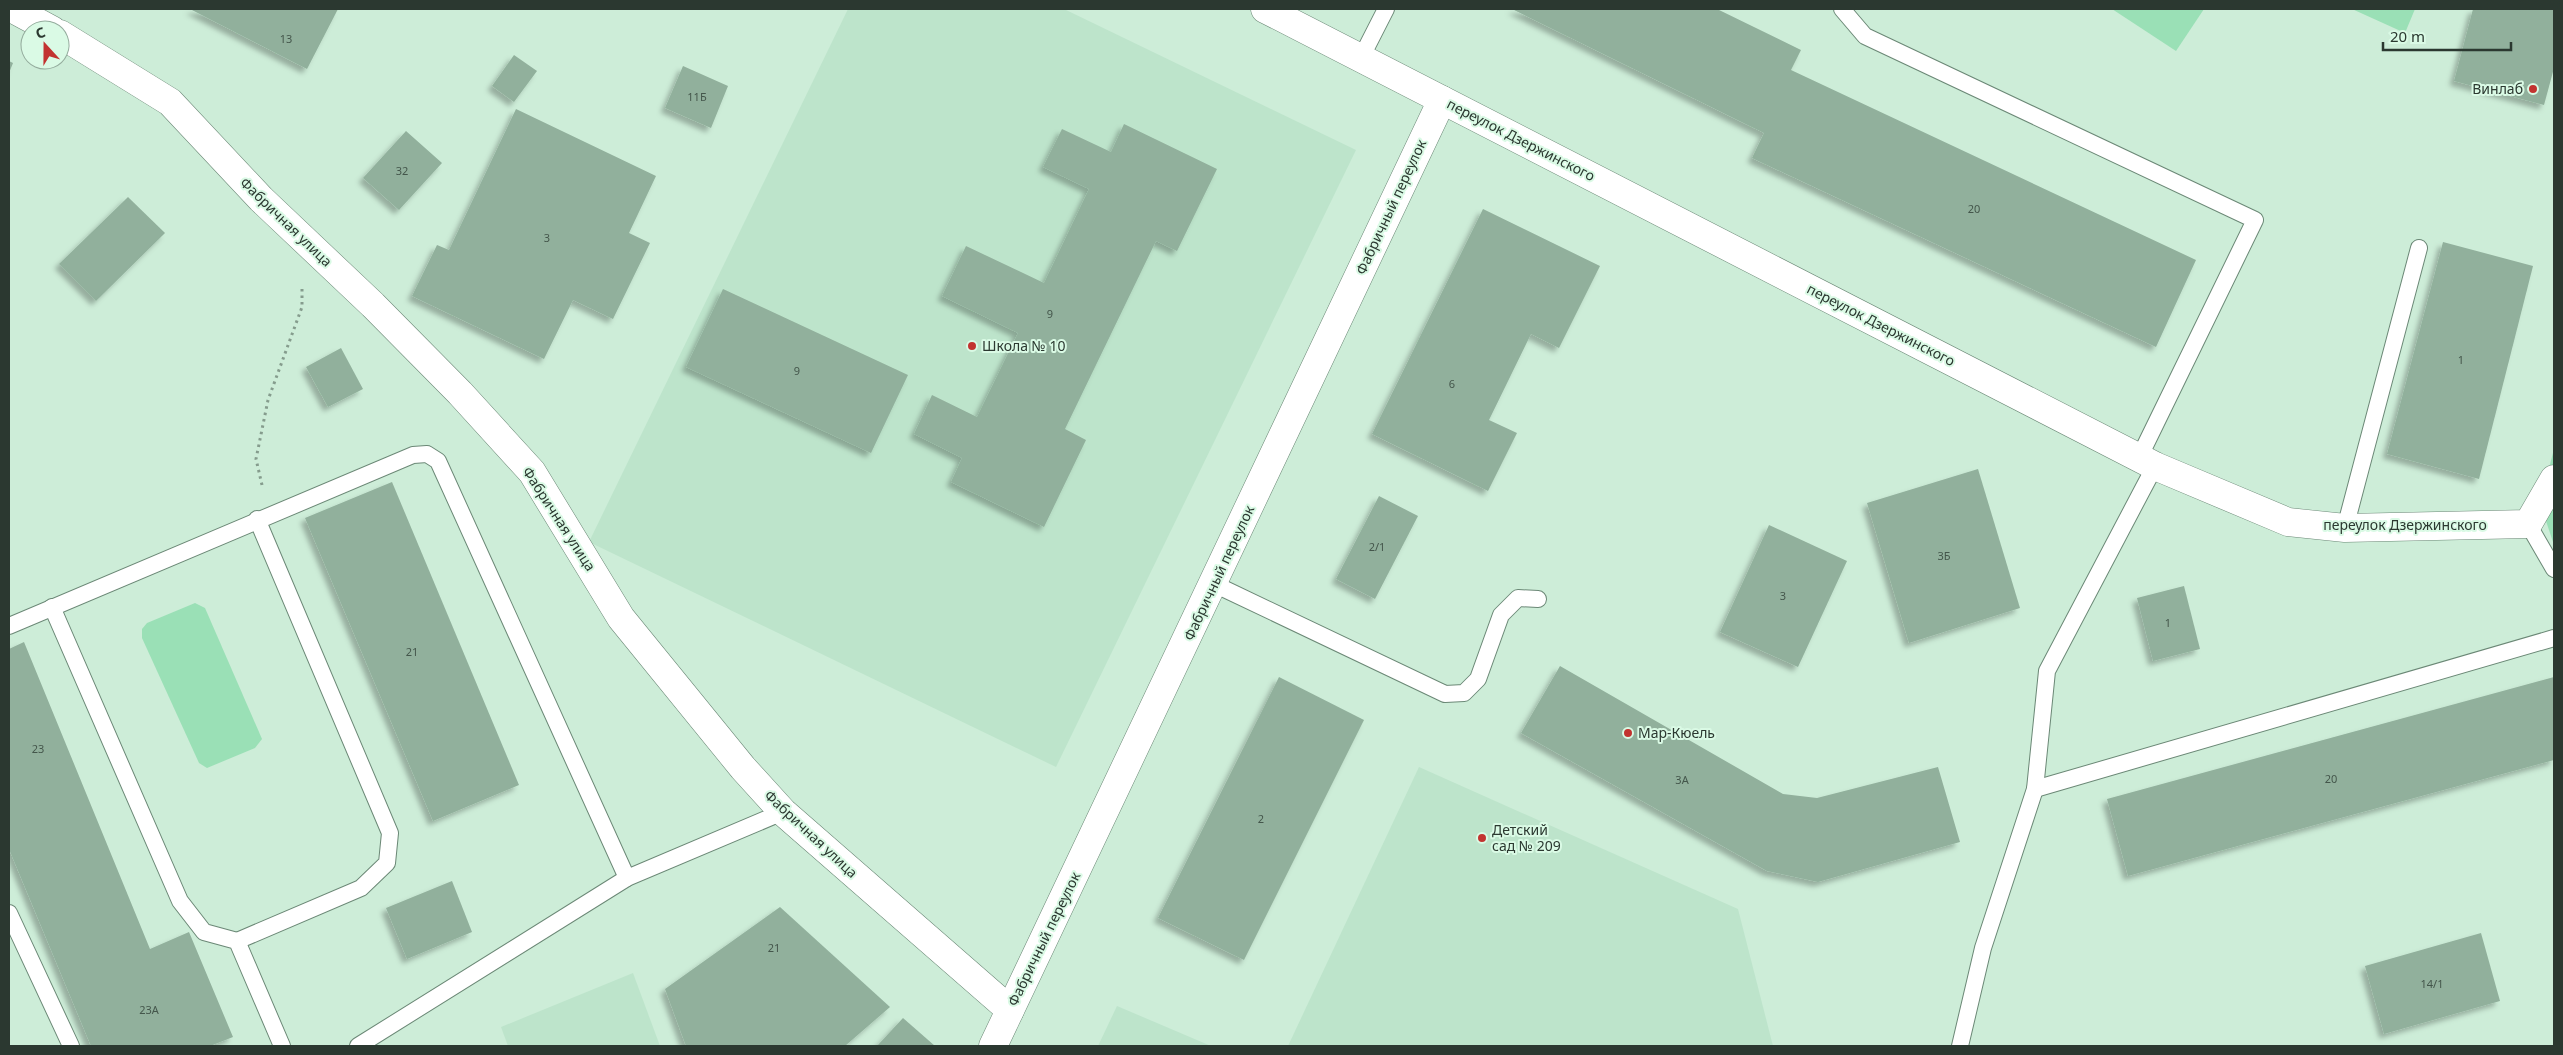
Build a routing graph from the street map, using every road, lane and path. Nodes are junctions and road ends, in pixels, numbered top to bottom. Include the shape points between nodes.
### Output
1 (13, 9) edge
2 (1265, 9) edge
3 (1386, 9) edge
4 (1842, 9) edge
5 (33, 20) edge
6 (70, 40) edge
7 (1361, 58) junction
8 (1442, 100) junction
9 (304, 239) junction
10 (2419, 248) dead end
11 (2147, 462) junction
12 (2554, 479) edge
13 (262, 488) dead end
14 (257, 519) junction
15 (2528, 524) junction
16 (2345, 528) junction
17 (2554, 569) edge
18 (1214, 584) junction
19 (1538, 599) dead end
20 (52, 607) junction
21 (9, 626) edge
22 (2554, 638) edge
23 (2034, 789) junction
24 (783, 812) junction
25 (628, 878) junction
26 (9, 913) edge
27 (237, 941) junction
28 (1010, 1010) junction
29 (70, 1046) edge
30 (282, 1046) edge
31 (358, 1046) edge
32 (993, 1046) edge
33 (1960, 1046) edge

1 - 5 street
2 - 7 street, переулок Дзержинского
3 - 7 lane
4 - 11 lane via 1865,36 2255,220
6 - 9 street, Фабричная улица via 170,102 261,199
7 - 8 street, переулок Дзержинского
8 - 11 street, переулок Дзержинского
8 - 18 street, Фабричный переулок
9 - 13 path via 302,307 268,400 256,459
9 - 24 street, Фабричная улица via 460,393 532,472 621,618 743,768
10 - 16 lane
11 - 16 street, переулок Дзержинского via 2288,522
11 - 23 lane via 2047,671
12 - 15 street
14 - 20 lane
14 - 25 lane via 413,455 427,454 438,461
14 - 27 lane via 390,833 387,862 361,888
15 - 16 street, переулок Дзержинского
15 - 17 lane
18 - 19 lane via 1445,694 1464,693 1478,679 1501,615 1518,598
18 - 28 street, Фабричный переулок
20 - 21 lane
20 - 27 lane via 180,901 204,932
22 - 23 lane
23 - 33 lane via 1982,948
24 - 25 lane
24 - 28 street, Фабричная улица
25 - 31 lane
26 - 29 lane
27 - 30 lane
28 - 32 street, Фабричный переулок

